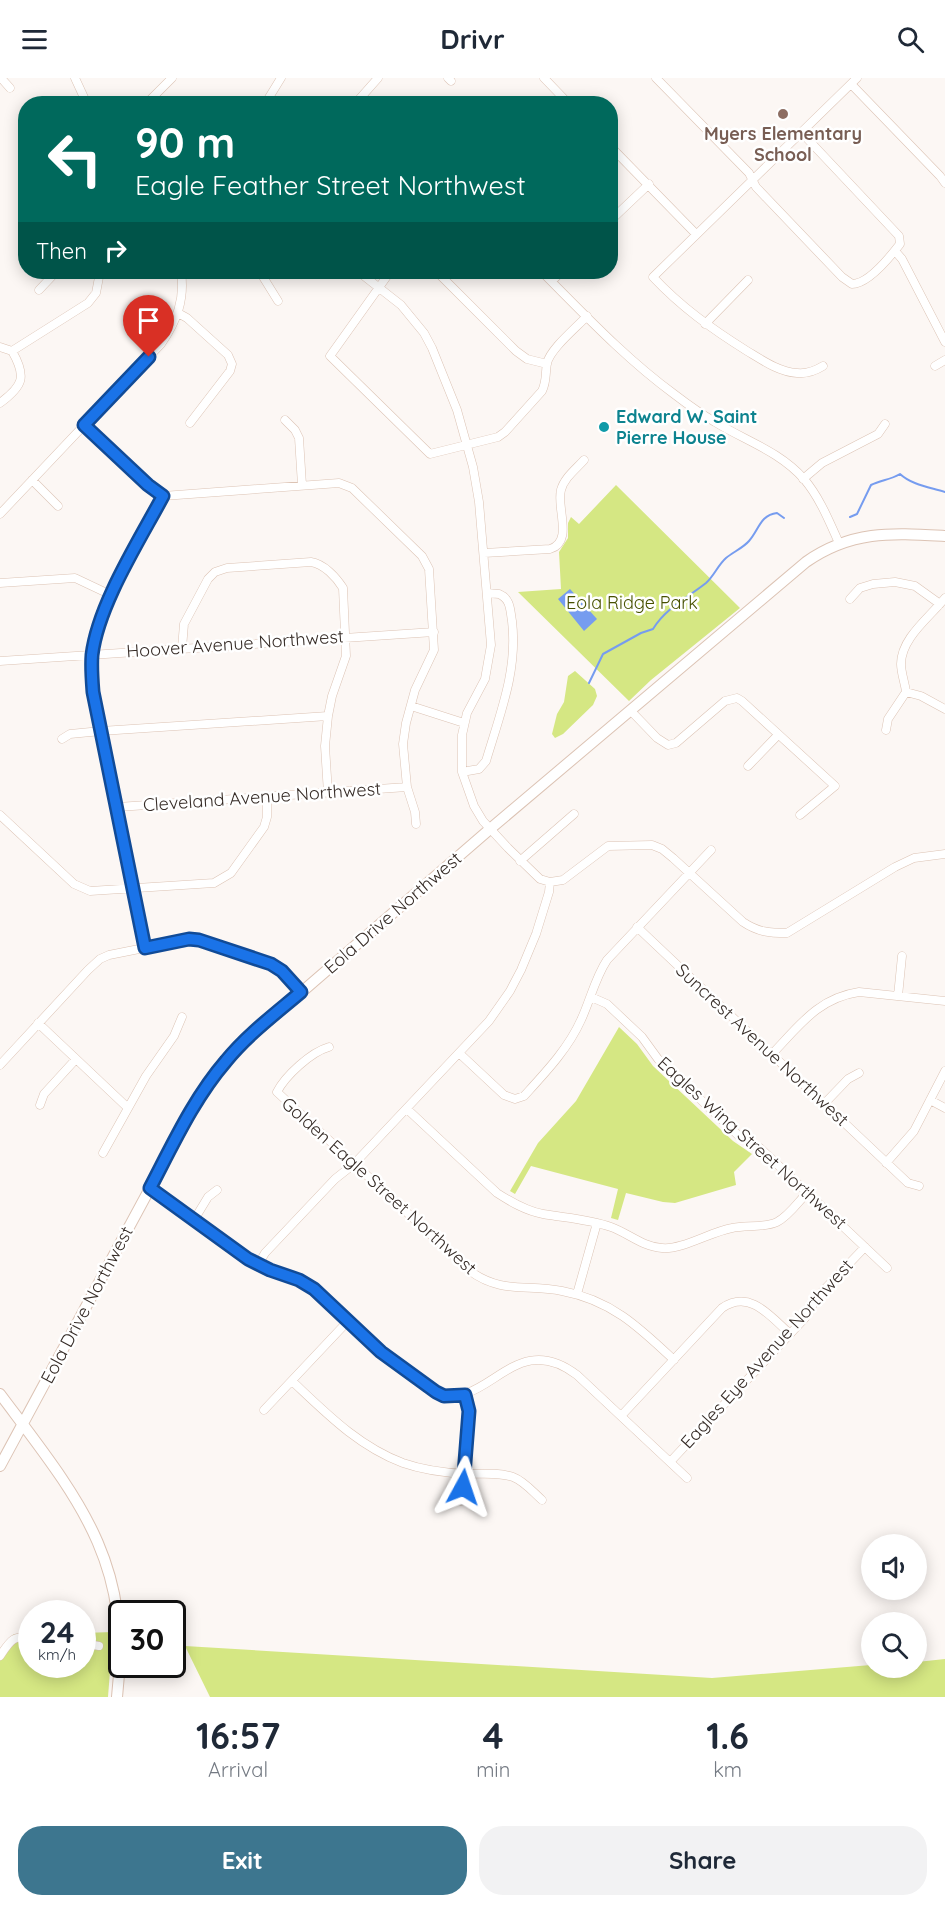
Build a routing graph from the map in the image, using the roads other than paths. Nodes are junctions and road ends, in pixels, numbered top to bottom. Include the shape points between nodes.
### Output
1 (1, 78) edge
2 (75, 78) edge
3 (172, 78) edge
4 (281, 78) edge
5 (378, 78) edge
6 (544, 78) edge
7 (656, 78) edge
8 (854, 81) edge
9 (10, 88) dead end
10 (83, 96) edge
11 (154, 96) edge
12 (270, 96) edge
13 (364, 96) edge
14 (561, 96) edge
15 (801, 132) junction
16 (618, 154) edge
17 (752, 180) junction
18 (945, 183) edge
19 (649, 184) junction
20 (618, 213) edge
21 (696, 234) junction
22 (895, 251) junction
23 (49, 279) edge
24 (99, 279) edge
25 (181, 279) edge
26 (264, 279) edge
27 (368, 279) edge
28 (385, 279) edge
29 (444, 279) edge
30 (748, 280) dead end
31 (552, 281) edge
32 (379, 287) junction
33 (39, 290) dead end
34 (278, 301) dead end
35 (178, 313) junction
36 (587, 316) junction
37 (705, 324) junction
38 (945, 342) edge
39 (0, 348) edge
40 (12, 351) junction
41 (945, 360) edge
42 (547, 364) junction
43 (823, 366) dead end
44 (935, 366) dead end
45 (0, 403) edge
46 (285, 420) dead end
47 (190, 423) dead end
48 (885, 424) dead end
49 (84, 425) junction
50 (467, 446) junction
51 (584, 460) dead end
52 (803, 479) junction
53 (32, 480) junction
54 (303, 485) junction
55 (163, 496) junction
56 (58, 506) dead end
57 (0, 514) edge
58 (945, 536) edge
59 (839, 543) junction
60 (484, 553) junction
61 (0, 583) edge
62 (487, 593) junction
63 (111, 595) junction
64 (850, 599) dead end
65 (942, 601) edge
66 (434, 632) junction
67 (346, 637) junction
68 (182, 648) junction
69 (92, 654) junction
70 (0, 661) edge
71 (906, 692) junction
72 (411, 706) junction
73 (945, 709) edge
74 (631, 711) junction
75 (328, 716) junction
76 (464, 723) junction
77 (886, 730) dead end
78 (101, 731) junction
79 (778, 735) junction
80 (62, 739) dead end
81 (748, 766) dead end
82 (462, 772) junction
83 (406, 788) junction
84 (328, 793) junction
85 (267, 797) junction
86 (118, 807) junction
87 (574, 814) dead end
88 (0, 815) edge
89 (800, 815) dead end
90 (416, 824) dead end
91 (490, 829) junction
92 (711, 850) dead end
93 (945, 854) edge
94 (520, 861) junction
95 (689, 873) junction
96 (550, 882) junction
97 (133, 888) junction
98 (637, 927) junction
99 (145, 948) junction
100 (902, 956) dead end
101 (301, 992) junction
102 (898, 996) junction
103 (591, 997) junction
104 (945, 1001) edge
105 (182, 1017) dead end
106 (38, 1023) junction
107 (329, 1047) dead end
108 (459, 1053) junction
109 (772, 1054) junction
110 (76, 1059) junction
111 (0, 1065) edge
112 (945, 1071) edge
113 (860, 1073) dead end
114 (930, 1100) junction
115 (825, 1104) junction
116 (40, 1105) dead end
117 (128, 1108) junction
118 (945, 1108) edge
119 (407, 1109) junction
120 (103, 1153) dead end
121 (886, 1163) junction
122 (354, 1164) junction
123 (919, 1186) dead end
124 (150, 1188) junction
125 (218, 1191) dead end
126 (807, 1193) junction
127 (194, 1220) junction
128 (597, 1223) junction
129 (865, 1247) junction
130 (258, 1265) junction
131 (887, 1268) dead end
132 (577, 1294) junction
133 (348, 1321) junction
134 (789, 1334) junction
135 (674, 1360) junction
136 (292, 1381) junction
137 (0, 1394) edge
138 (465, 1395) junction
139 (264, 1410) dead end
140 (621, 1416) junction
141 (23, 1425) junction
142 (670, 1462) junction
143 (0, 1466) edge
144 (464, 1474) junction
145 (687, 1478) dead end
146 (542, 1500) dead end
147 (462, 1501) dead end
148 (18, 1637) edge
149 (96, 1645) edge
150 (99, 1646) dead end
151 (0, 1656) edge
152 (117, 1697) edge

1 - 9 street
2 - 10 street
3 - 11 street
4 - 12 street
5 - 13 street
6 - 14 street
7 - 17 street
8 - 15 street
8 - 18 street
15 - 17 street
15 - 22 street via 899,236 900,244
16 - 19 street
17 - 21 street
17 - 22 street via 848,282 865,280
19 - 20 street
19 - 21 street
21 - 37 street via 653,277
22 - 38 street
23 - 33 street
24 - 40 street via 96,293 88,303
25 - 35 street
26 - 34 street
27 - 32 street
28 - 32 street
29 - 42 street via 516,351 527,359
30 - 37 street
31 - 36 street
32 - 50 street via 410,314 432,348
32 - 50 street via 330,356 430,454
35 - 47 street via 228,356 232,364
35 - 49 street via 161,344
36 - 42 street via 551,354
36 - 52 street via 673,394 715,422 767,448
37 - 43 street via 788,372 807,373
39 - 40 street
40 - 45 street via 21,366 21,377 15,391
41 - 44 street
42 - 50 street via 542,391 505,432
46 - 54 street via 296,430
48 - 52 street via 878,434 822,462
49 - 53 street
49 - 55 street
50 - 60 street via 478,494
51 - 60 street via 562,487 563,537 558,546
52 - 59 street via 819,500
53 - 56 street
53 - 57 street
54 - 55 street
54 - 66 street via 339,483 352,488 427,561
55 - 63 street
58 - 59 main road, Eola Drive Northwest via 882,533
59 - 74 main road, Eola Drive Northwest via 806,562
60 - 62 street
61 - 63 street via 75,578
62 - 76 street via 490,657 485,679
62 - 82 street via 499,594 509,602 513,664 486,761 479,769
63 - 69 street
64 - 65 street via 860,588 895,582 915,586
65 - 71 street via 902,654
66 - 67 street, Hoover Avenue Northwest
66 - 72 street via 434,650
67 - 68 street, Hoover Avenue Northwest
67 - 68 street via 343,588 322,566 311,562 215,572 184,624
67 - 75 street via 346,656
68 - 69 street, Hoover Avenue Northwest
69 - 70 street, Hoover Avenue Northwest
69 - 78 street via 93,692
71 - 73 street
71 - 77 street via 888,719
72 - 76 street
72 - 83 street via 403,744
74 - 79 street via 668,745 676,743 725,701 737,698
74 - 91 main road, Eola Drive Northwest
75 - 78 street
75 - 84 street
76 - 82 street
78 - 80 street via 70,734
78 - 86 street
79 - 81 street
79 - 89 street via 835,786
82 - 91 street via 469,796
83 - 84 street, Cleveland Avenue Northwest
83 - 90 street
84 - 85 street, Cleveland Avenue Northwest
85 - 86 street, Cleveland Avenue Northwest
85 - 97 street via 264,827 231,873 214,883
86 - 97 street
87 - 94 street
88 - 97 street via 82,889
91 - 94 street
91 - 101 main road, Eola Drive Northwest
92 - 95 street
93 - 95 street via 914,858 895,867 787,933 754,929
94 - 96 street via 535,876
95 - 96 street via 656,846 616,844 604,848 563,880
95 - 98 street
96 - 108 street via 536,934 516,981 494,1014
97 - 99 street
98 - 103 street via 601,968
98 - 109 street, Suncrest Avenue Northwest
99 - 101 street via 199,940 271,964
99 - 106 street via 100,959
100 - 102 street
101 - 124 main road, Eola Drive Northwest via 246,1039 213,1077
102 - 104 street
102 - 109 street via 859,992 833,998 812,1012
103 - 108 street via 557,1058 524,1096 515,1099 504,1095
103 - 126 street, Eagles Wing Street Northwest via 607,1004 707,1106 740,1137 760,1148
105 - 117 street
106 - 110 street
106 - 111 street
107 - 122 street, Golden Eagle Street Northwest via 317,1051 277,1092
108 - 119 street
109 - 115 street, Suncrest Avenue Northwest
110 - 116 street via 44,1094
110 - 117 street
112 - 114 street
113 - 115 street via 848,1079
114 - 118 street
114 - 121 street via 914,1131
115 - 121 street, Suncrest Avenue Northwest
117 - 120 street
119 - 122 street
119 - 128 street via 497,1193 541,1214
121 - 123 street, Suncrest Avenue Northwest via 908,1183
122 - 130 street via 323,1191
122 - 132 street, Golden Eagle Street Northwest via 477,1277 505,1287
124 - 127 street
124 - 141 main road, Eola Drive Northwest
125 - 127 street via 208,1197
126 - 128 street via 777,1222 714,1232 672,1248 648,1245
126 - 129 street, Eagles Wing Street Northwest
127 - 130 street
128 - 132 street
129 - 131 street, Eagles Wing Street Northwest
129 - 134 street, Eagles Eye Avenue Northwest via 818,1296 805,1318
130 - 133 street via 314,1289
132 - 135 street, Golden Eagle Street Northwest via 618,1312
133 - 136 street
133 - 138 street via 381,1352 436,1392 444,1396
134 - 135 street via 759,1306 750,1302 730,1303
134 - 142 street, Eagles Eye Avenue Northwest
135 - 140 street
136 - 139 street
136 - 144 street via 344,1429 375,1450 426,1469
137 - 141 main road
138 - 140 street via 513,1366 549,1360 568,1368
138 - 144 street via 469,1411
140 - 142 street
141 - 143 main road, Eola Drive Northwest
141 - 152 main road via 75,1496 112,1580 120,1629
142 - 145 street
144 - 146 street via 511,1476
144 - 147 street
148 - 151 street
149 - 150 street

